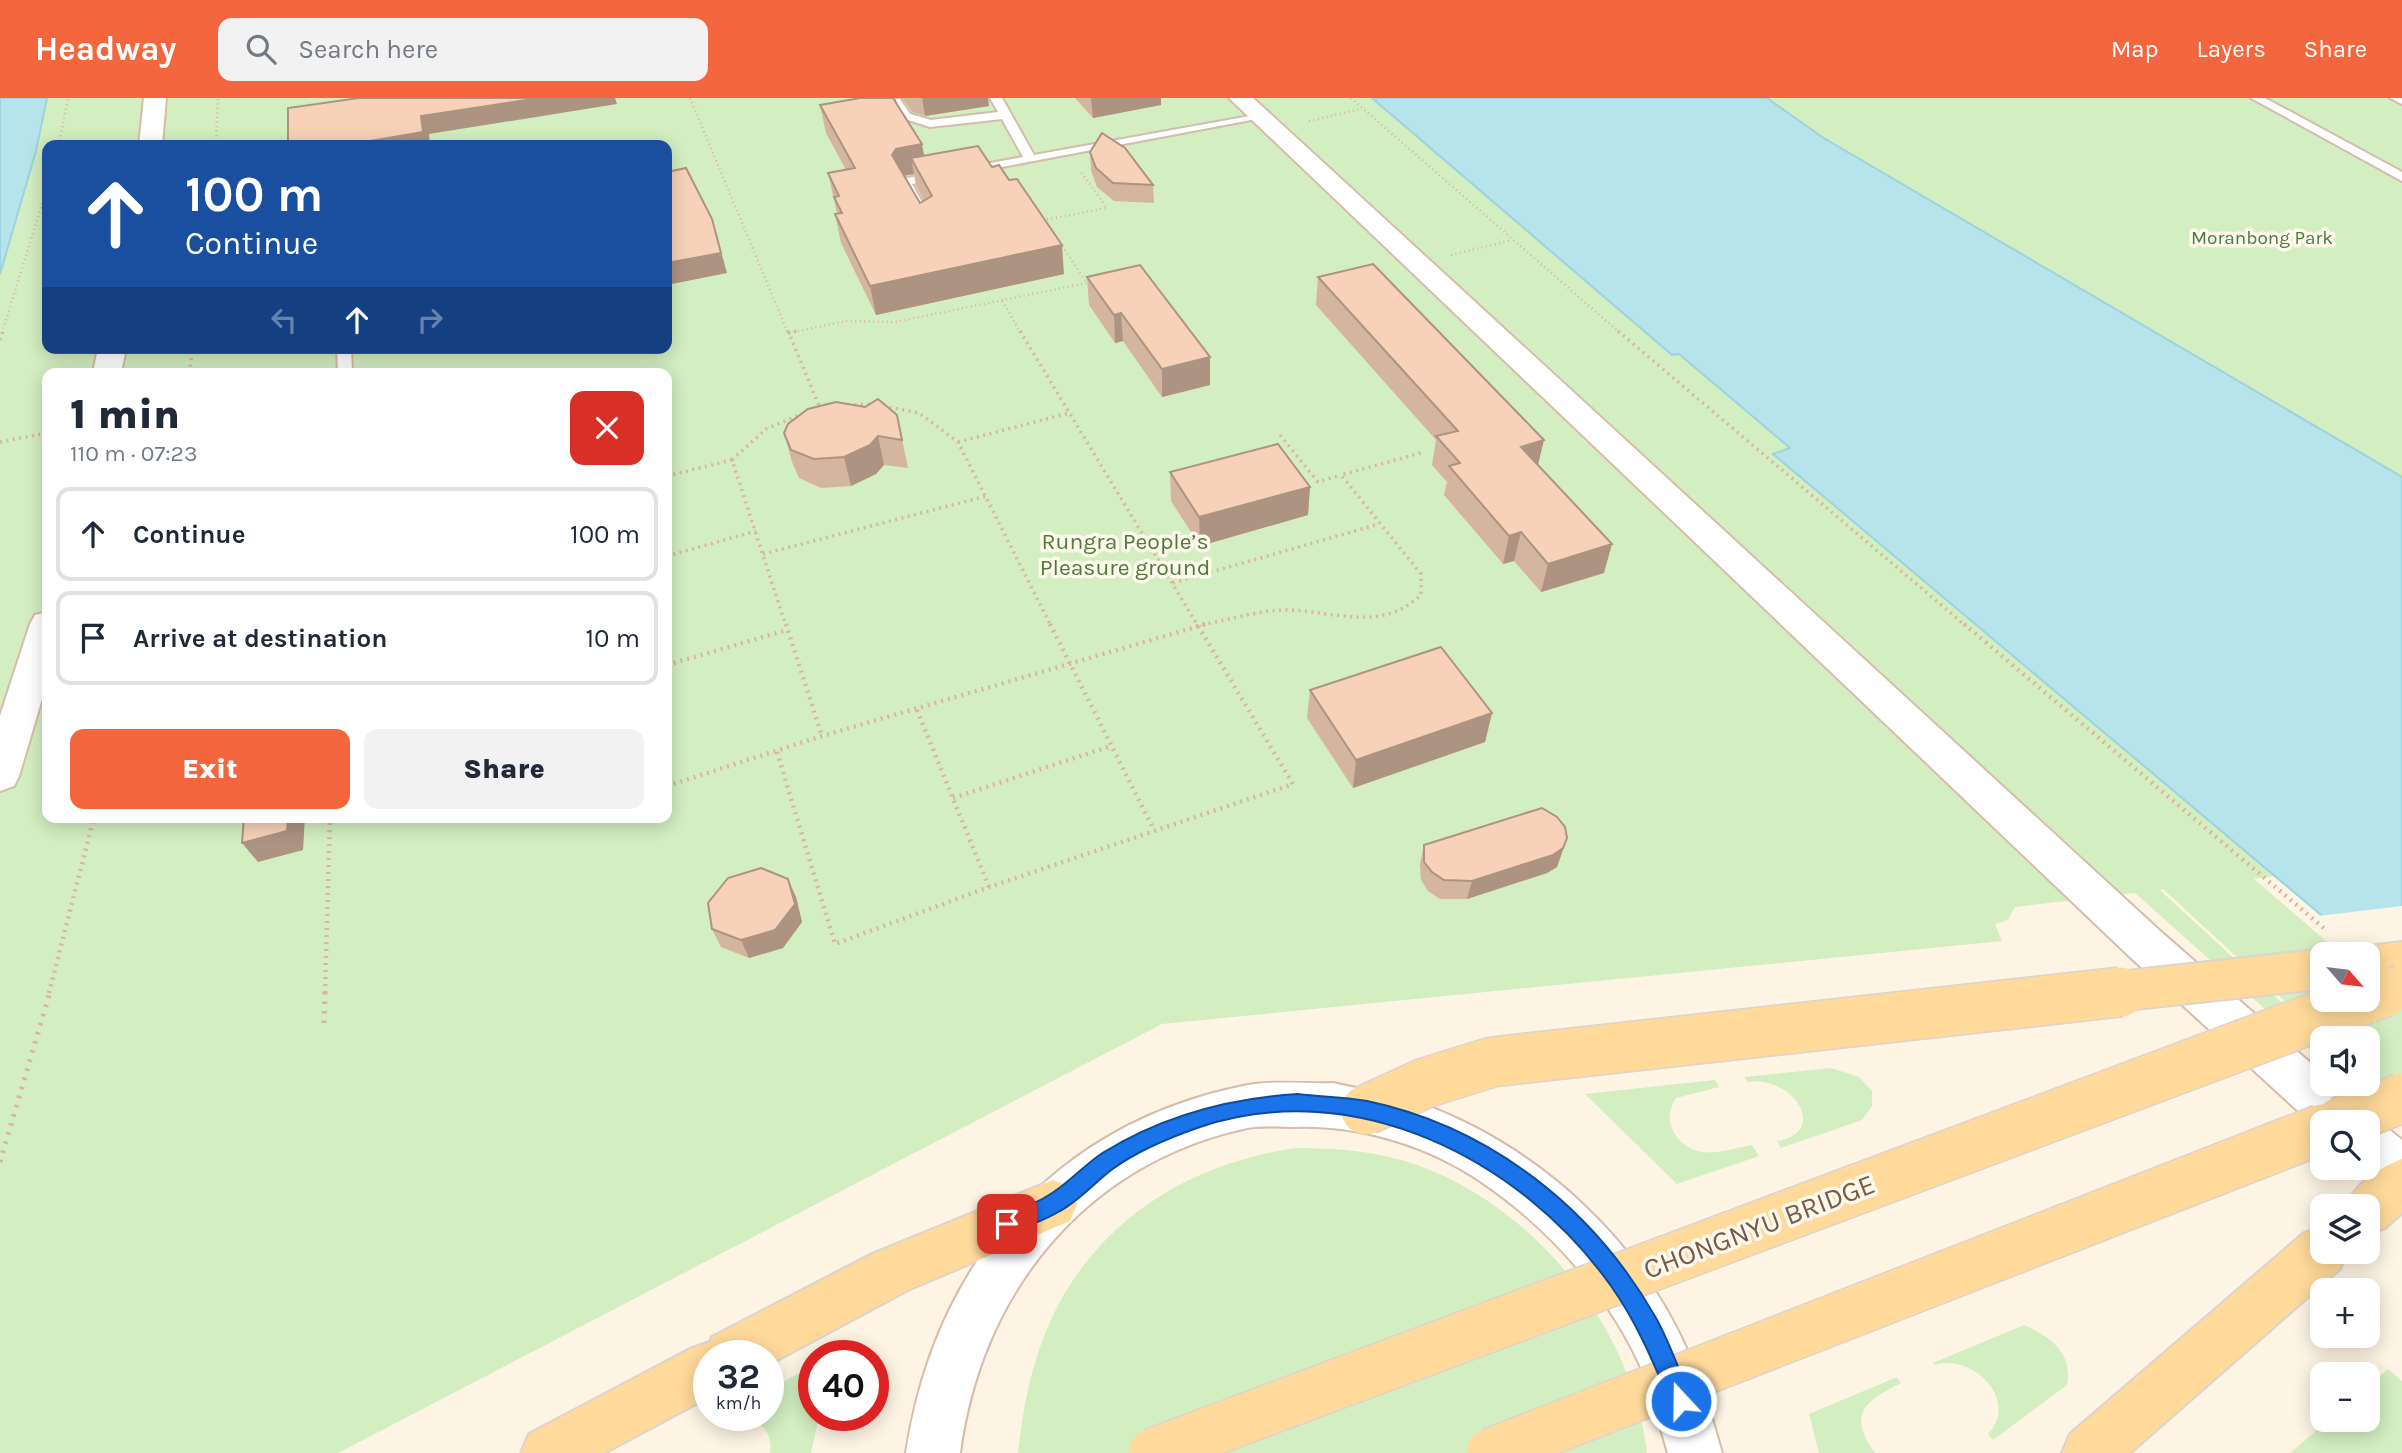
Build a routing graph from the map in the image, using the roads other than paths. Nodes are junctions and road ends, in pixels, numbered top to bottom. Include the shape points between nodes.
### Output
1 (155, 98) edge
2 (996, 98) edge
3 (2257, 98) edge
4 (2396, 98) edge
5 (896, 101) edge
6 (2402, 101) edge
7 (1250, 107) edge
8 (1006, 115) junction
9 (151, 140) edge
10 (1030, 159) junction
11 (2402, 177) edge
12 (923, 215) edge
13 (42, 640) edge
14 (0, 776) edge
15 (2310, 952) edge
16 (2402, 960) edge
17 (2380, 963) edge
18 (2402, 985) edge
19 (2380, 994) edge
20 (2331, 1012) edge
21 (2402, 1098) edge
22 (1366, 1110) junction
23 (2329, 1110) edge
24 (2372, 1110) edge
25 (2310, 1134) edge
26 (2380, 1152) edge
27 (2402, 1169) edge
28 (2402, 1182) edge
29 (2380, 1201) edge
30 (1053, 1204) junction
31 (2310, 1261) edge
32 (761, 1340) edge
33 (693, 1376) edge
34 (548, 1453) edge
35 (933, 1453) edge
36 (1153, 1453) edge
37 (1491, 1453) edge
38 (1695, 1453) edge
39 (2090, 1453) edge

1 - 9 street
2 - 8 lane
3 - 11 lane
4 - 6 lane
5 - 8 lane via 906,116 930,124
7 - 10 lane
7 - 23 street
8 - 10 lane
10 - 12 lane via 905,182
13 - 14 street
15 - 22 main road, bridge via 1492,1062 1424,1083
16 - 17 main road
18 - 19 main road, CHONGNYU BRIDGE, bridge
20 - 36 main road, CHONGNYU BRIDGE, bridge
21 - 24 main road, bridge
22 - 30 street via 1298,1103 1200,1117 1108,1160
22 - 38 street, bridge via 1413,1122 1503,1166 1583,1235 1649,1327 1674,1381
25 - 37 main road, bridge
26 - 27 street
28 - 29 main road
30 - 32 main road via 890,1272
30 - 35 street via 1006,1260 968,1325 942,1401
31 - 39 main road
33 - 34 main road

